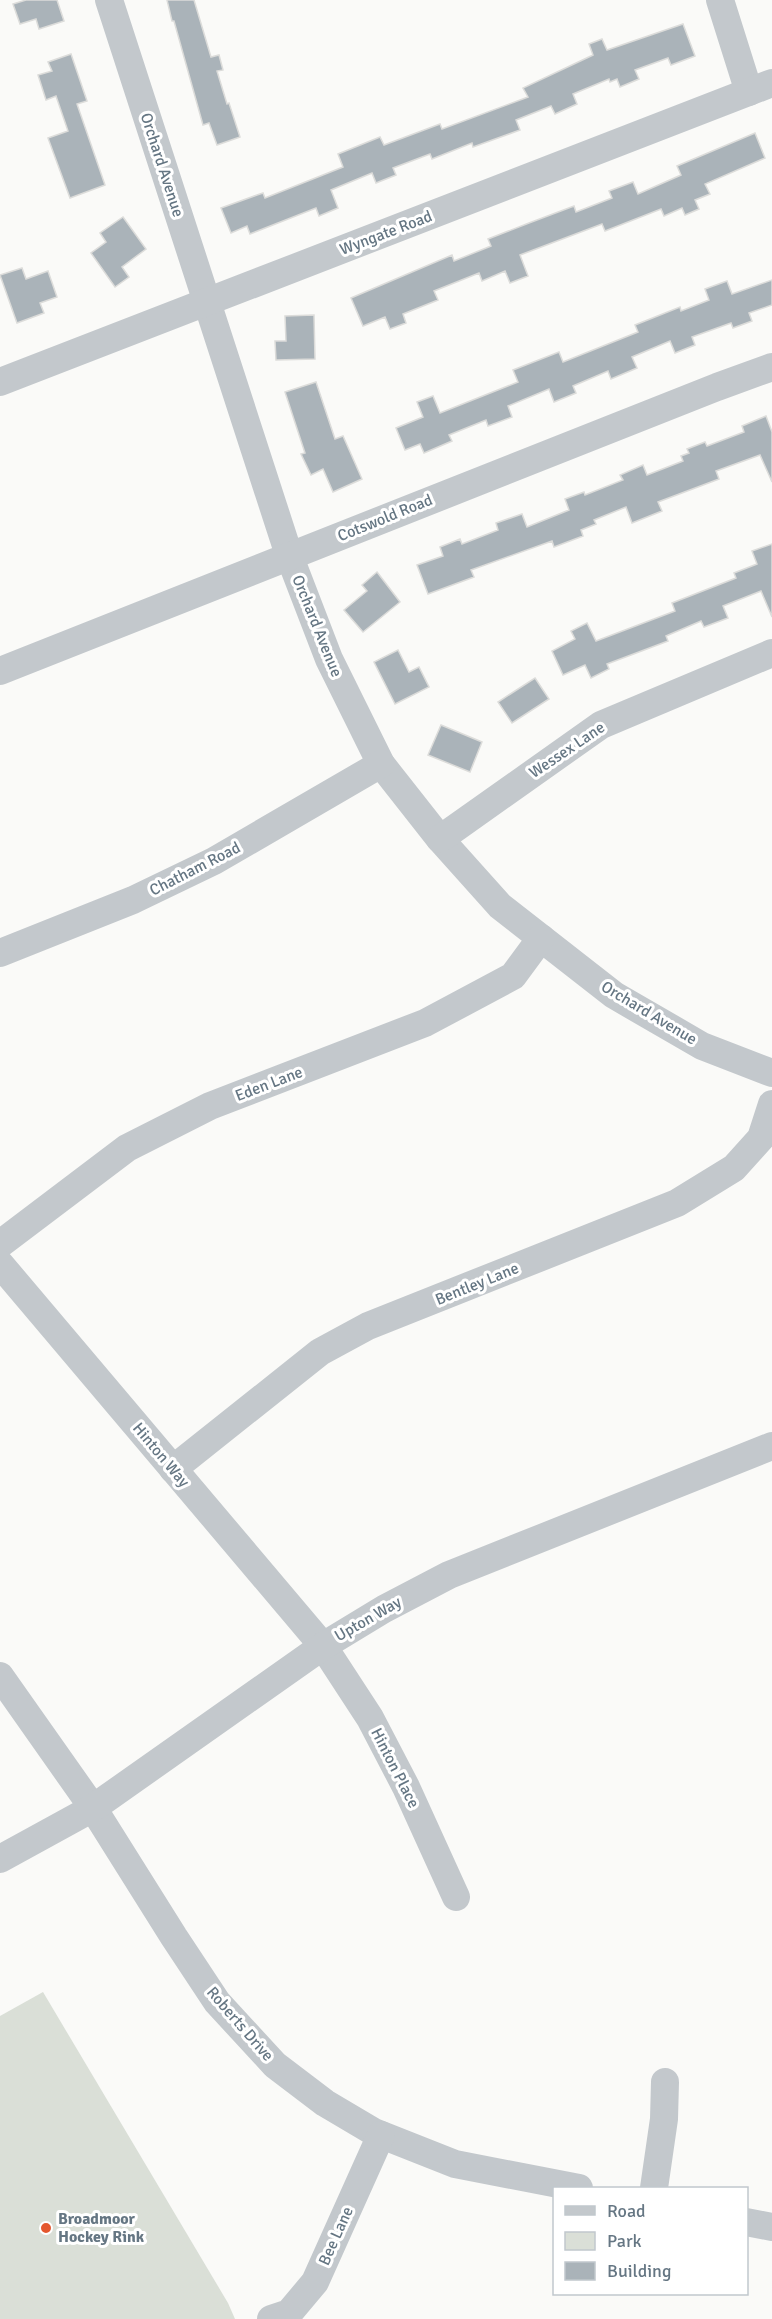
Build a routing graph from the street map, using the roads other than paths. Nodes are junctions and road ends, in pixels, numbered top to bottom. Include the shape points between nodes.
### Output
1 (109, 0) edge
2 (720, 0) edge
3 (761, 87) edge
4 (207, 302) junction
5 (772, 367) edge
6 (0, 382) edge
7 (290, 555) junction
8 (772, 653) edge
9 (0, 671) edge
10 (381, 764) junction
11 (440, 839) junction
12 (541, 938) junction
13 (0, 954) edge
14 (772, 1073) edge
15 (772, 1104) edge
16 (0, 1244) edge
17 (0, 1264) edge
18 (772, 1446) edge
19 (173, 1469) junction
20 (322, 1647) junction
21 (0, 1676) edge
22 (93, 1808) junction
23 (0, 1859) edge
24 (456, 1897) dead end
25 (665, 2082) dead end
26 (381, 2135) junction
27 (574, 2187) edge
28 (654, 2187) edge
29 (748, 2222) edge
30 (772, 2227) edge
31 (271, 2319) edge

1 - 4 street, Orchard Avenue
2 - 3 street
3 - 4 street, Wyngate Road
4 - 6 street, Wyngate Road
4 - 7 street, Orchard Avenue
5 - 7 street, Cotswold Road
7 - 9 street, Cotswold Road
7 - 10 street, Orchard Avenue via 329,659
8 - 11 street, Wessex Lane via 601,725
10 - 11 street, Orchard Avenue
10 - 13 street, Chatham Road via 214,861 134,900
11 - 12 street, Orchard Avenue via 500,906
12 - 14 street, Orchard Avenue via 614,995 702,1046
12 - 16 street, Eden Lane via 513,976 425,1023 210,1106 127,1148
15 - 19 street, Bentley Lane via 761,1138 734,1168 677,1203 368,1326 320,1352
17 - 19 street, Hinton Way
18 - 20 street, Upton Way via 448,1575 384,1608
19 - 20 street, Hinton Way
20 - 22 street, Upton Way
20 - 24 street, Hinton Place via 375,1728
21 - 22 street, Roberts Drive
22 - 23 street, Upton Way
22 - 26 street, Roberts Drive via 217,2002 275,2065 325,2103
25 - 28 street
26 - 27 street, Roberts Drive via 455,2164
26 - 31 street, Bee Lane via 315,2282 290,2313
29 - 30 street

